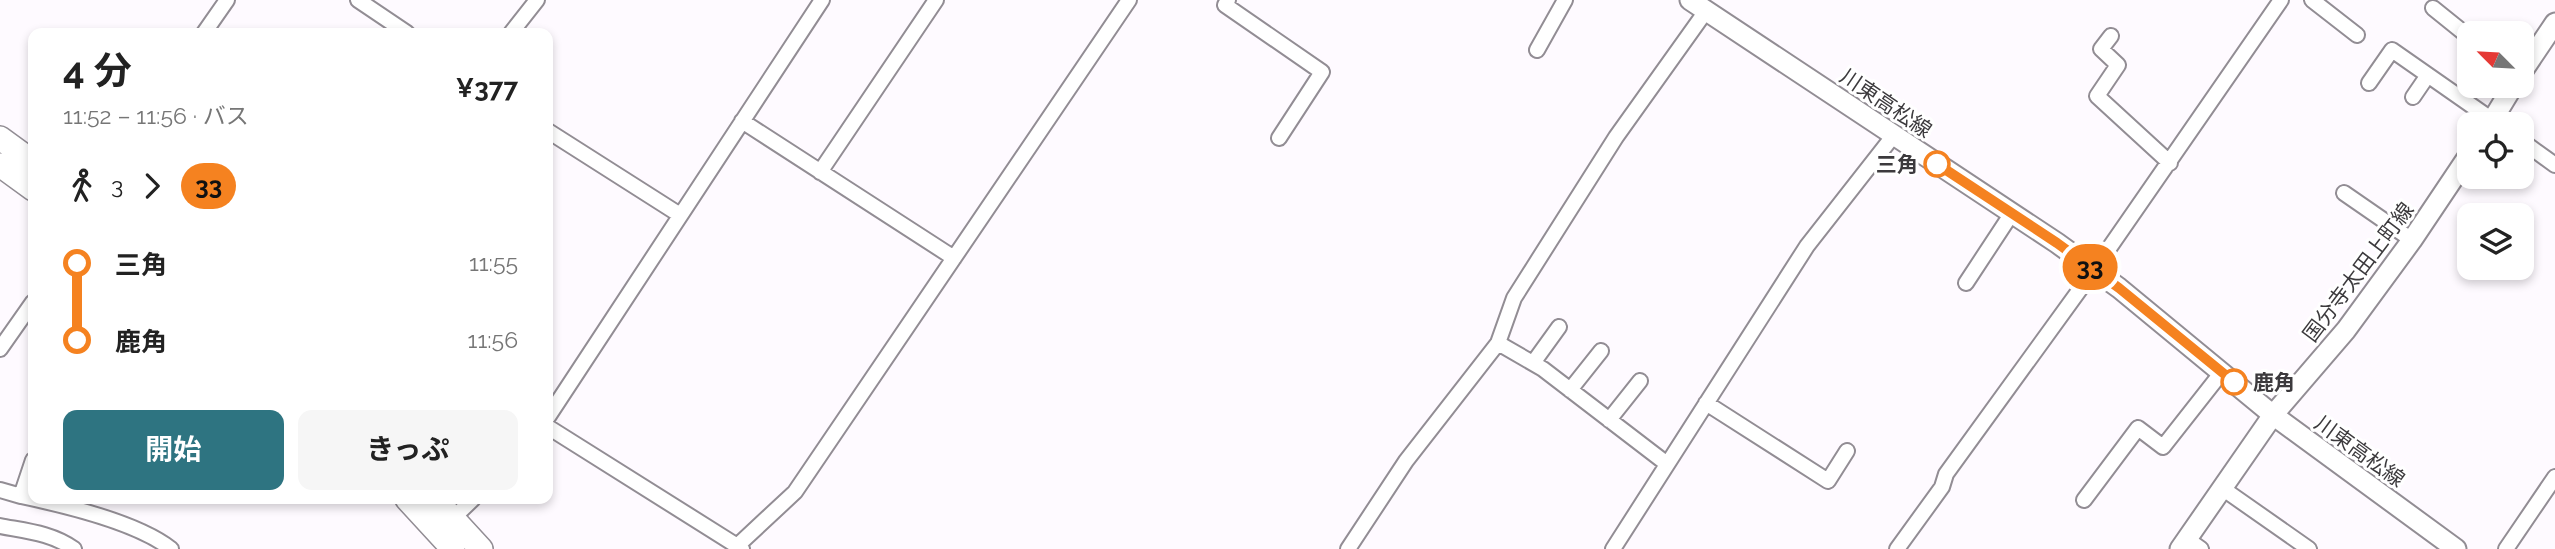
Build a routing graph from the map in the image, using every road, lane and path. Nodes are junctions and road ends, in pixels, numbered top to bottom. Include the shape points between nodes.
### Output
1 (227, 0) edge
2 (358, 0) edge
3 (537, 0) edge
4 (822, 0) edge
5 (936, 0) edge
6 (1129, 0) edge
7 (1228, 0) edge
8 (1565, 0) edge
9 (2281, 0) edge
10 (2312, 0) edge
11 (1698, 5) edge
12 (2433, 8) dead end
13 (2555, 23) edge
14 (2457, 27) edge
15 (210, 28) edge
16 (400, 28) edge
17 (515, 28) edge
18 (2357, 35) dead end
19 (2111, 36) dead end
20 (1537, 50) dead end
21 (2534, 54) edge
22 (2428, 75) junction
23 (2369, 83) dead end
24 (2413, 97) dead end
25 (2478, 112) edge
26 (741, 121) junction
27 (553, 134) edge
28 (1894, 135) junction
29 (0, 138) edge
30 (1279, 138) dead end
31 (2534, 150) edge
32 (28, 158) edge
33 (2170, 163) junction
34 (2555, 165) edge
35 (3, 171) edge
36 (820, 172) junction
37 (2457, 173) edge
38 (28, 186) edge
39 (2344, 193) dead end
40 (2012, 213) junction
41 (680, 215) junction
42 (2412, 240) junction
43 (954, 258) junction
44 (2094, 270) junction
45 (1966, 283) dead end
46 (28, 309) edge
47 (1559, 327) dead end
48 (1498, 343) junction
49 (0, 349) edge
50 (1601, 351) dead end
51 (1533, 363) junction
52 (2222, 372) junction
53 (1640, 381) dead end
54 (1570, 390) junction
55 (1706, 403) junction
56 (553, 409) edge
57 (2273, 415) junction
58 (1609, 420) junction
59 (553, 430) edge
60 (1847, 451) dead end
61 (1667, 464) junction
62 (28, 466) edge
63 (2555, 477) edge
64 (2222, 488) junction
65 (0, 490) edge
66 (21, 496) junction
67 (28, 498) edge
68 (2084, 500) dead end
69 (53, 504) edge
70 (412, 504) edge
71 (436, 504) edge
72 (469, 504) edge
73 (0, 526) edge
74 (445, 538) edge
75 (2190, 546) edge
76 (739, 547) edge
77 (74, 549) edge
78 (172, 549) edge
79 (481, 549) edge
80 (1348, 549) edge
81 (1613, 549) edge
82 (1897, 549) edge
83 (2309, 549) edge
84 (2456, 549) edge
85 (2506, 549) edge

1 - 15 street
2 - 16 street
3 - 17 street
4 - 26 street
5 - 36 street
6 - 43 street
7 - 30 street via 1225,5 1322,72
8 - 20 street
9 - 33 street
10 - 18 street
11 - 28 main road, 川東高松線
11 - 48 street via 1514,298
12 - 14 street
13 - 21 main road
19 - 33 street via 2101,49 2118,65 2097,96
22 - 23 street via 2392,50
22 - 24 street
22 - 25 street
26 - 36 street
26 - 41 street
27 - 41 street
28 - 40 main road, 川東高松線
28 - 55 street via 1807,246
29 - 32 highway
31 - 34 street
33 - 44 street
35 - 38 highway
36 - 43 street
37 - 42 main road, 国分寺太田上町線
39 - 42 street
40 - 44 main road, 川東高松線
40 - 45 street
41 - 56 street
42 - 57 main road, 国分寺太田上町線 via 2346,330
43 - 76 street via 795,492
44 - 52 main road, 川東高松線
44 - 82 street
46 - 49 street
47 - 51 street
48 - 51 street
48 - 80 street via 1406,460
50 - 54 street
51 - 54 street
52 - 57 main road, 川東高松線
52 - 68 street via 2163,447 2137,428
53 - 58 street
54 - 58 street
55 - 60 street via 1828,481
55 - 61 street
57 - 64 main road, 国分寺太田上町線
57 - 84 main road, 川東高松線
58 - 61 street
59 - 76 street
61 - 81 street
62 - 66 street
63 - 85 street
64 - 75 main road, 国分寺太田上町線
64 - 83 street
65 - 66 street
66 - 67 street
69 - 78 street via 152,537
70 - 74 highway
71 - 74 highway
72 - 74 street
73 - 77 street via 40,533
74 - 79 highway

